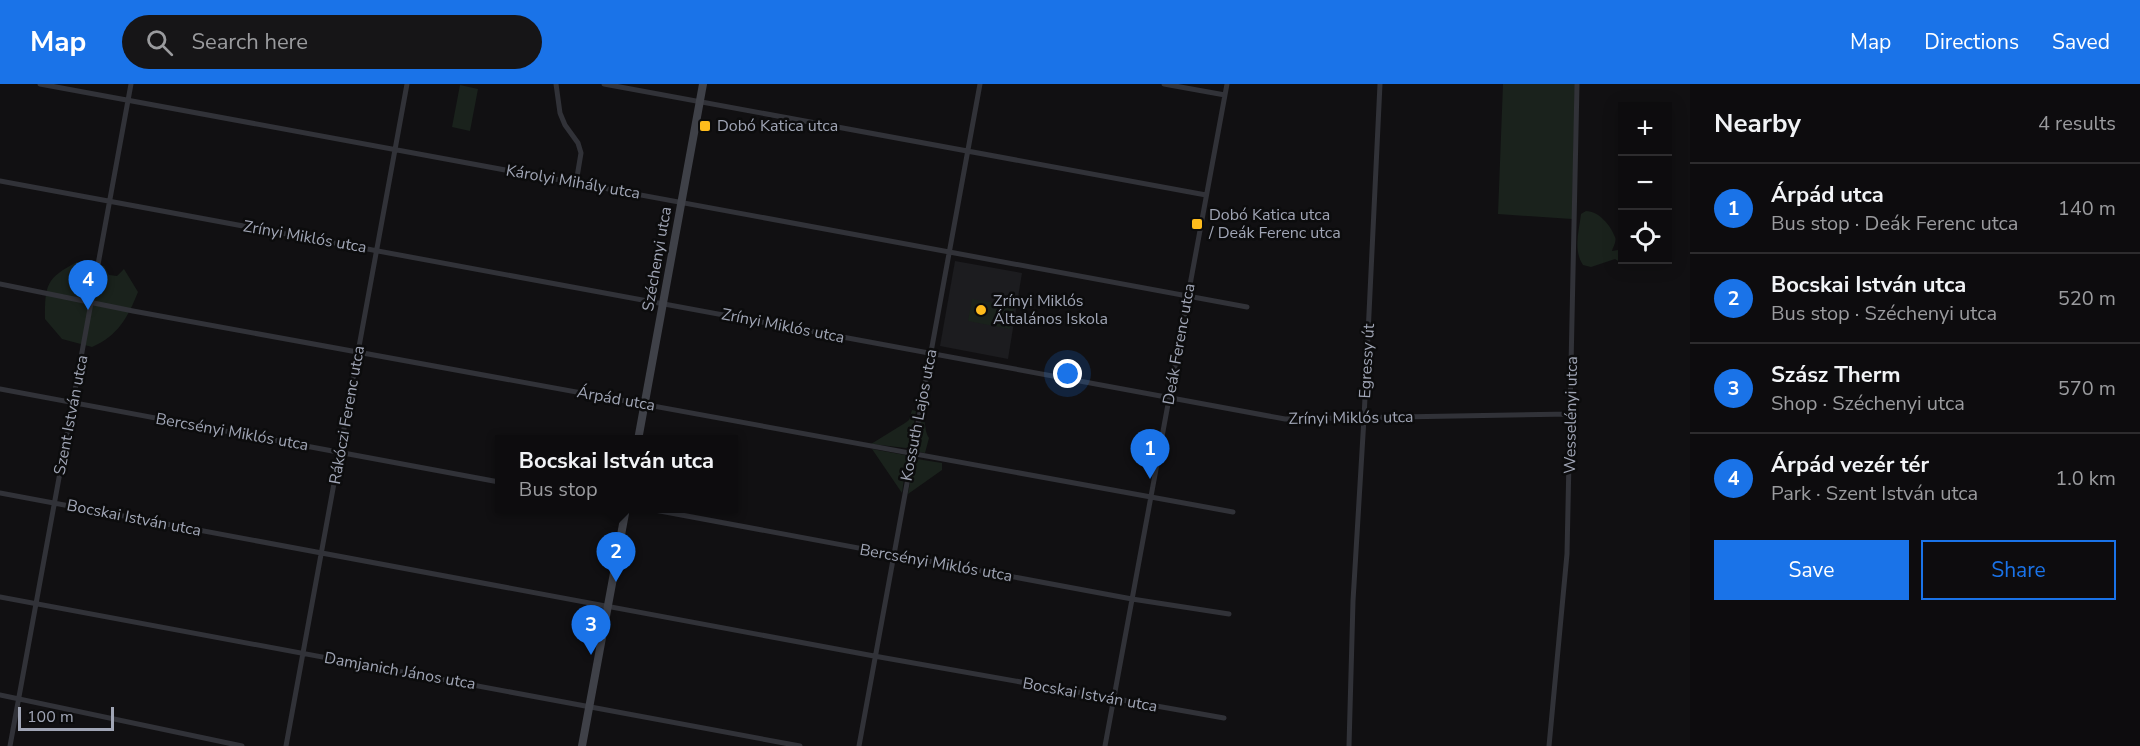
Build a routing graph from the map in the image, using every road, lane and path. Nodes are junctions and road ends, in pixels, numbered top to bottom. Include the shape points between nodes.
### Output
1 (40, 84) edge
2 (131, 84) edge
3 (407, 84) edge
4 (556, 84) edge
5 (604, 84) edge
6 (703, 84) edge
7 (980, 84) edge
8 (1164, 84) edge
9 (1227, 84) edge
10 (1380, 84) edge
11 (1577, 84) edge
12 (1225, 95) junction
13 (128, 101) junction
14 (700, 101) junction
15 (395, 150) junction
16 (968, 152) junction
17 (0, 181) edge
18 (576, 183) junction
19 (1206, 195) junction
20 (110, 202) junction
21 (681, 202) junction
22 (377, 250) junction
23 (949, 252) junction
24 (0, 284) edge
25 (1188, 296) junction
26 (92, 303) junction
27 (663, 303) junction
28 (1247, 307) dead end
29 (358, 352) junction
30 (931, 354) junction
31 (0, 389) edge
32 (1169, 397) junction
33 (73, 404) junction
34 (645, 404) junction
35 (1571, 414) junction
36 (1364, 418) junction
37 (639, 435) edge
38 (340, 452) junction
39 (912, 454) junction
40 (495, 481) edge
41 (0, 493) edge
42 (1150, 498) junction
43 (54, 503) junction
44 (1233, 512) dead end
45 (625, 513) edge
46 (670, 513) edge
47 (321, 553) junction
48 (893, 555) junction
49 (0, 597) edge
50 (1132, 599) junction
51 (36, 604) junction
52 (608, 605) junction
53 (1229, 614) dead end
54 (303, 654) junction
55 (874, 656) junction
56 (0, 695) edge
57 (19, 699) junction
58 (1113, 699) junction
59 (589, 706) junction
60 (1224, 718) dead end
61 (10, 746) edge
62 (242, 746) edge
63 (286, 746) edge
64 (582, 746) edge
65 (800, 746) edge
66 (859, 746) edge
67 (1105, 746) edge
68 (1348, 746) edge
69 (1549, 746) edge

1 - 13 street, Károlyi Mihály utca
2 - 13 street, Szent István utca
3 - 15 street, Rákóczi Ferenc utca
4 - 18 street via 560,113 581,153
5 - 14 street
6 - 14 street, Széchenyi utca
7 - 16 street, Kossuth Lajos utca
8 - 12 street
9 - 12 street, Deák Ferenc utca
10 - 36 street, Egressy út
11 - 35 street, Wesselényi utca
12 - 19 street, Deák Ferenc utca
13 - 15 street, Károlyi Mihály utca
13 - 20 street, Szent István utca
14 - 16 street
14 - 21 street, Széchenyi utca
15 - 18 street, Károlyi Mihály utca
15 - 22 street, Rákóczi Ferenc utca
16 - 19 street
16 - 23 street, Kossuth Lajos utca
17 - 20 street, Zrínyi Miklós utca
18 - 21 street, Károlyi Mihály utca
19 - 25 street, Deák Ferenc utca
20 - 22 street, Zrínyi Miklós utca
20 - 26 street, Szent István utca
21 - 23 street, Károlyi Mihály utca
21 - 27 street, Széchenyi utca
22 - 27 street, Zrínyi Miklós utca
22 - 29 street, Rákóczi Ferenc utca
23 - 25 street, Károlyi Mihály utca
23 - 30 street, Kossuth Lajos utca
24 - 26 street, Árpád utca
25 - 28 street, Károlyi Mihály utca
25 - 32 street, Deák Ferenc utca
26 - 29 street, Árpád utca
26 - 33 street, Szent István utca
27 - 30 street, Zrínyi Miklós utca
27 - 34 street, Széchenyi utca
29 - 34 street, Árpád utca
29 - 38 street, Rákóczi Ferenc utca
30 - 32 street, Zrínyi Miklós utca
30 - 39 street, Kossuth Lajos utca
31 - 33 street, Bercsényi Miklós utca
32 - 36 street, Zrínyi Miklós utca via 1285,420
32 - 42 street, Deák Ferenc utca
33 - 38 street, Bercsényi Miklós utca
33 - 43 street, Szent István utca
34 - 37 street, Széchenyi utca
34 - 39 street, Árpád utca
35 - 36 street, Zrínyi Miklós utca
35 - 69 street, Wesselényi utca via 1567,554
36 - 68 street, Egressy út
38 - 40 street, Bercsényi Miklós utca
38 - 47 street, Rákóczi Ferenc utca
39 - 42 street, Árpád utca
39 - 48 street, Kossuth Lajos utca
41 - 43 street, Bocskai István utca
42 - 44 street, Árpád utca
42 - 50 street, Deák Ferenc utca
43 - 47 street, Bocskai István utca
43 - 51 street, Szent István utca
45 - 52 street
46 - 48 street, Bercsényi Miklós utca
47 - 52 street, Bocskai István utca
47 - 54 street, Rákóczi Ferenc utca
48 - 50 street, Bercsényi Miklós utca
48 - 55 street, Kossuth Lajos utca
49 - 51 street, Damjanich János utca
50 - 53 street, Bercsényi Miklós utca
50 - 58 street, Deák Ferenc utca
51 - 54 street, Damjanich János utca
51 - 57 street, Szent István utca
52 - 55 street, Bocskai István utca
52 - 59 street
54 - 59 street, Damjanich János utca
54 - 63 street, Rákóczi Ferenc utca
55 - 58 street, Bocskai István utca
55 - 66 street, Kossuth Lajos utca
56 - 57 street
57 - 61 street, Szent István utca
57 - 62 street
58 - 60 street, Bocskai István utca
58 - 67 street, Deák Ferenc utca
59 - 64 street
59 - 65 street, Damjanich János utca

